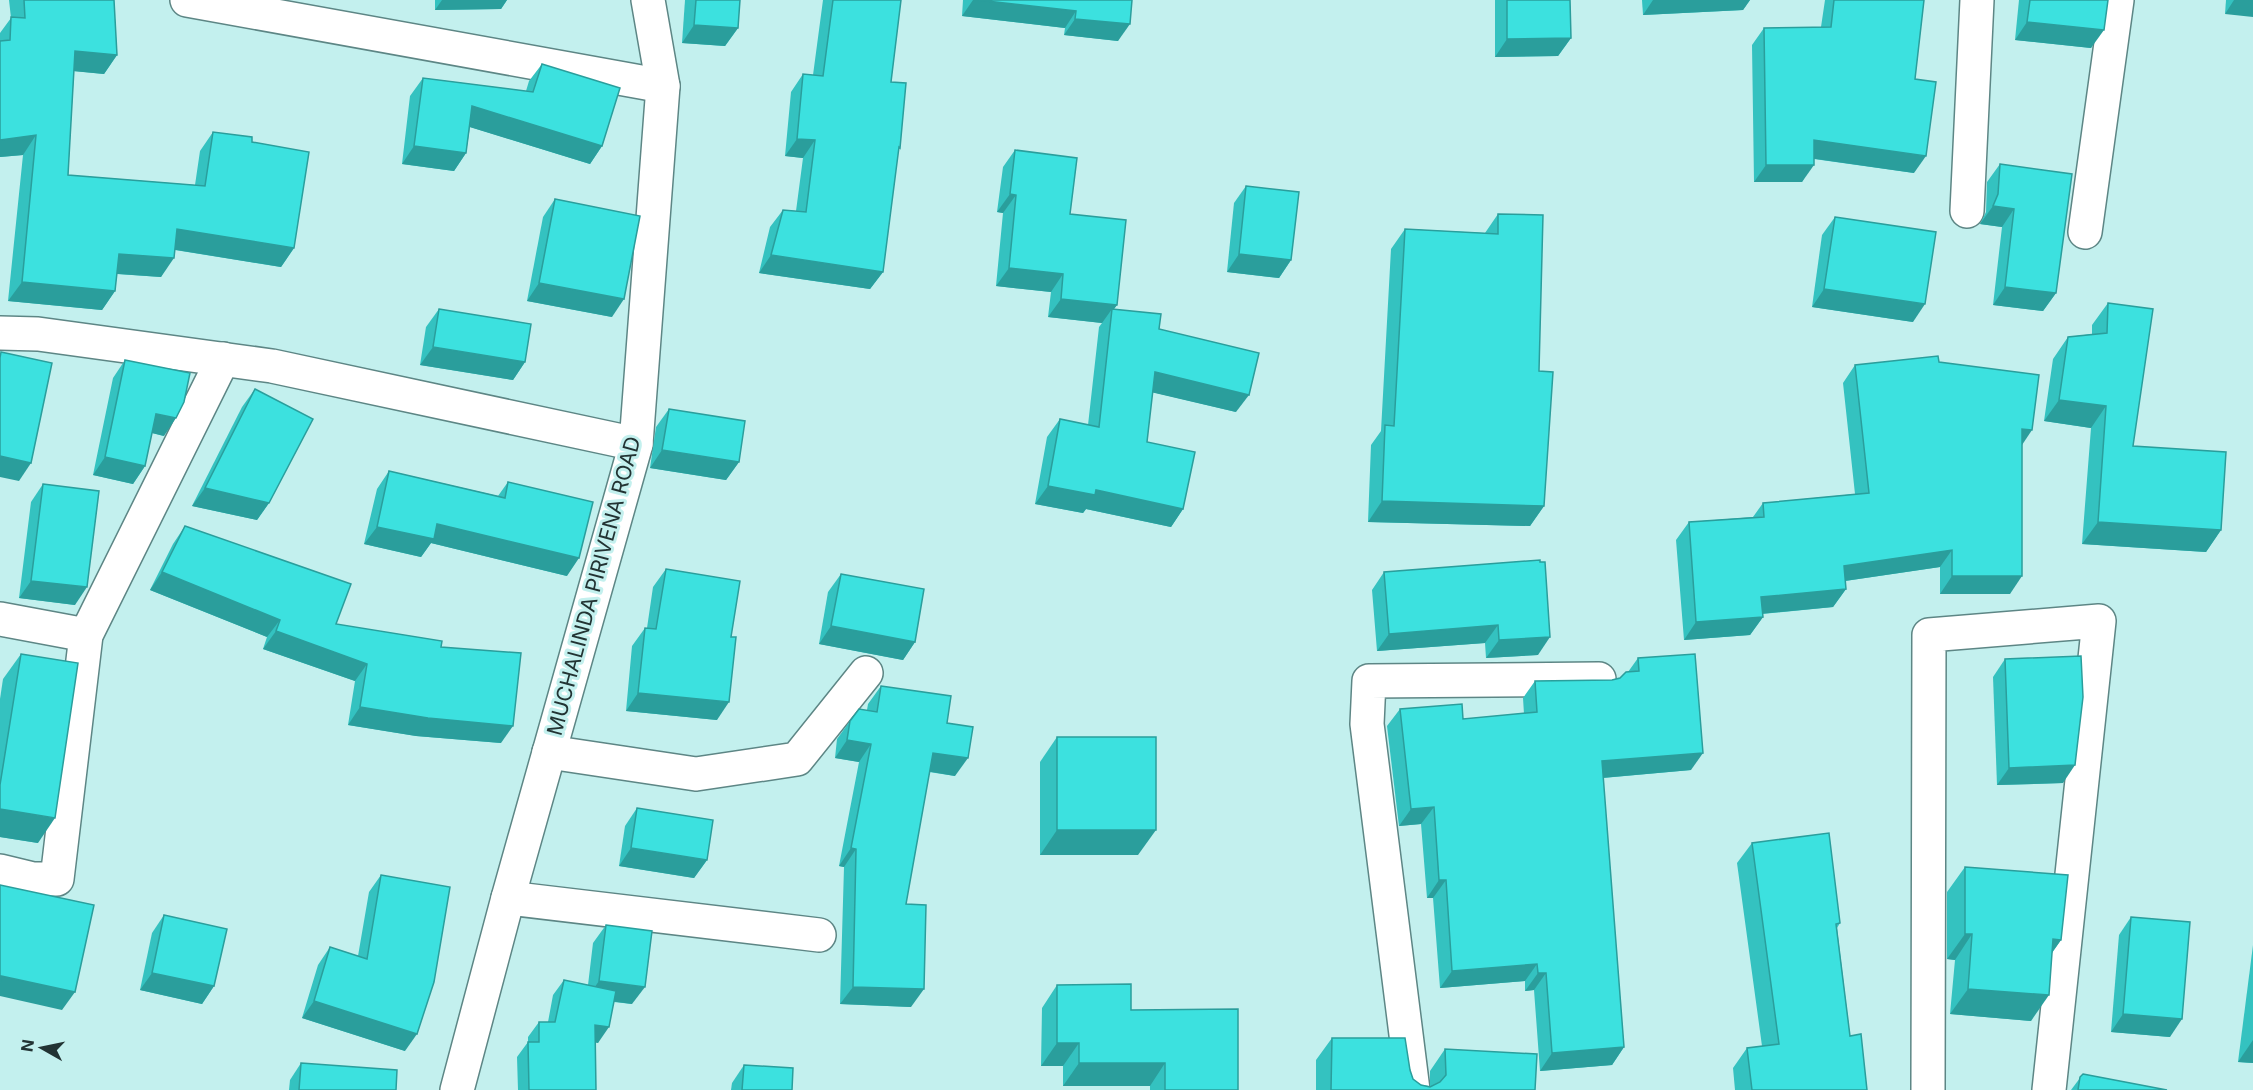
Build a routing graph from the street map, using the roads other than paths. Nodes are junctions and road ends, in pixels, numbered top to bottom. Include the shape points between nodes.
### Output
1 (187, 0) edge
2 (648, 0) edge
3 (1977, 0) edge
4 (2117, 0) edge
5 (663, 86) junction
6 (1968, 211) dead end
7 (2085, 232) dead end
8 (0, 333) edge
9 (223, 359) junction
10 (636, 444) junction
11 (0, 619) edge
12 (86, 634) junction
13 (866, 673) dead end
14 (1599, 679) edge
15 (549, 752) junction
16 (0, 871) edge
17 (508, 898) junction
18 (819, 935) dead end
19 (457, 1090) edge
20 (1413, 1090) edge
21 (1928, 1090) edge
22 (2049, 1090) edge

1 - 5 street
2 - 5 street, MUCHALINDA PIRIVENA ROAD
3 - 6 street
4 - 7 street
5 - 10 street, MUCHALINDA PIRIVENA ROAD
8 - 9 street via 38,334
9 - 10 street via 272,366
9 - 12 street
10 - 15 street, MUCHALINDA PIRIVENA ROAD
11 - 12 street
12 - 16 street via 57,879 33,879
13 - 15 street via 797,759 696,774
14 - 20 street via 1369,681 1367,724
15 - 17 street, MUCHALINDA PIRIVENA ROAD
17 - 18 street
17 - 19 street, MUCHALINDA PIRIVENA ROAD
21 - 22 street via 1929,635 2099,621

